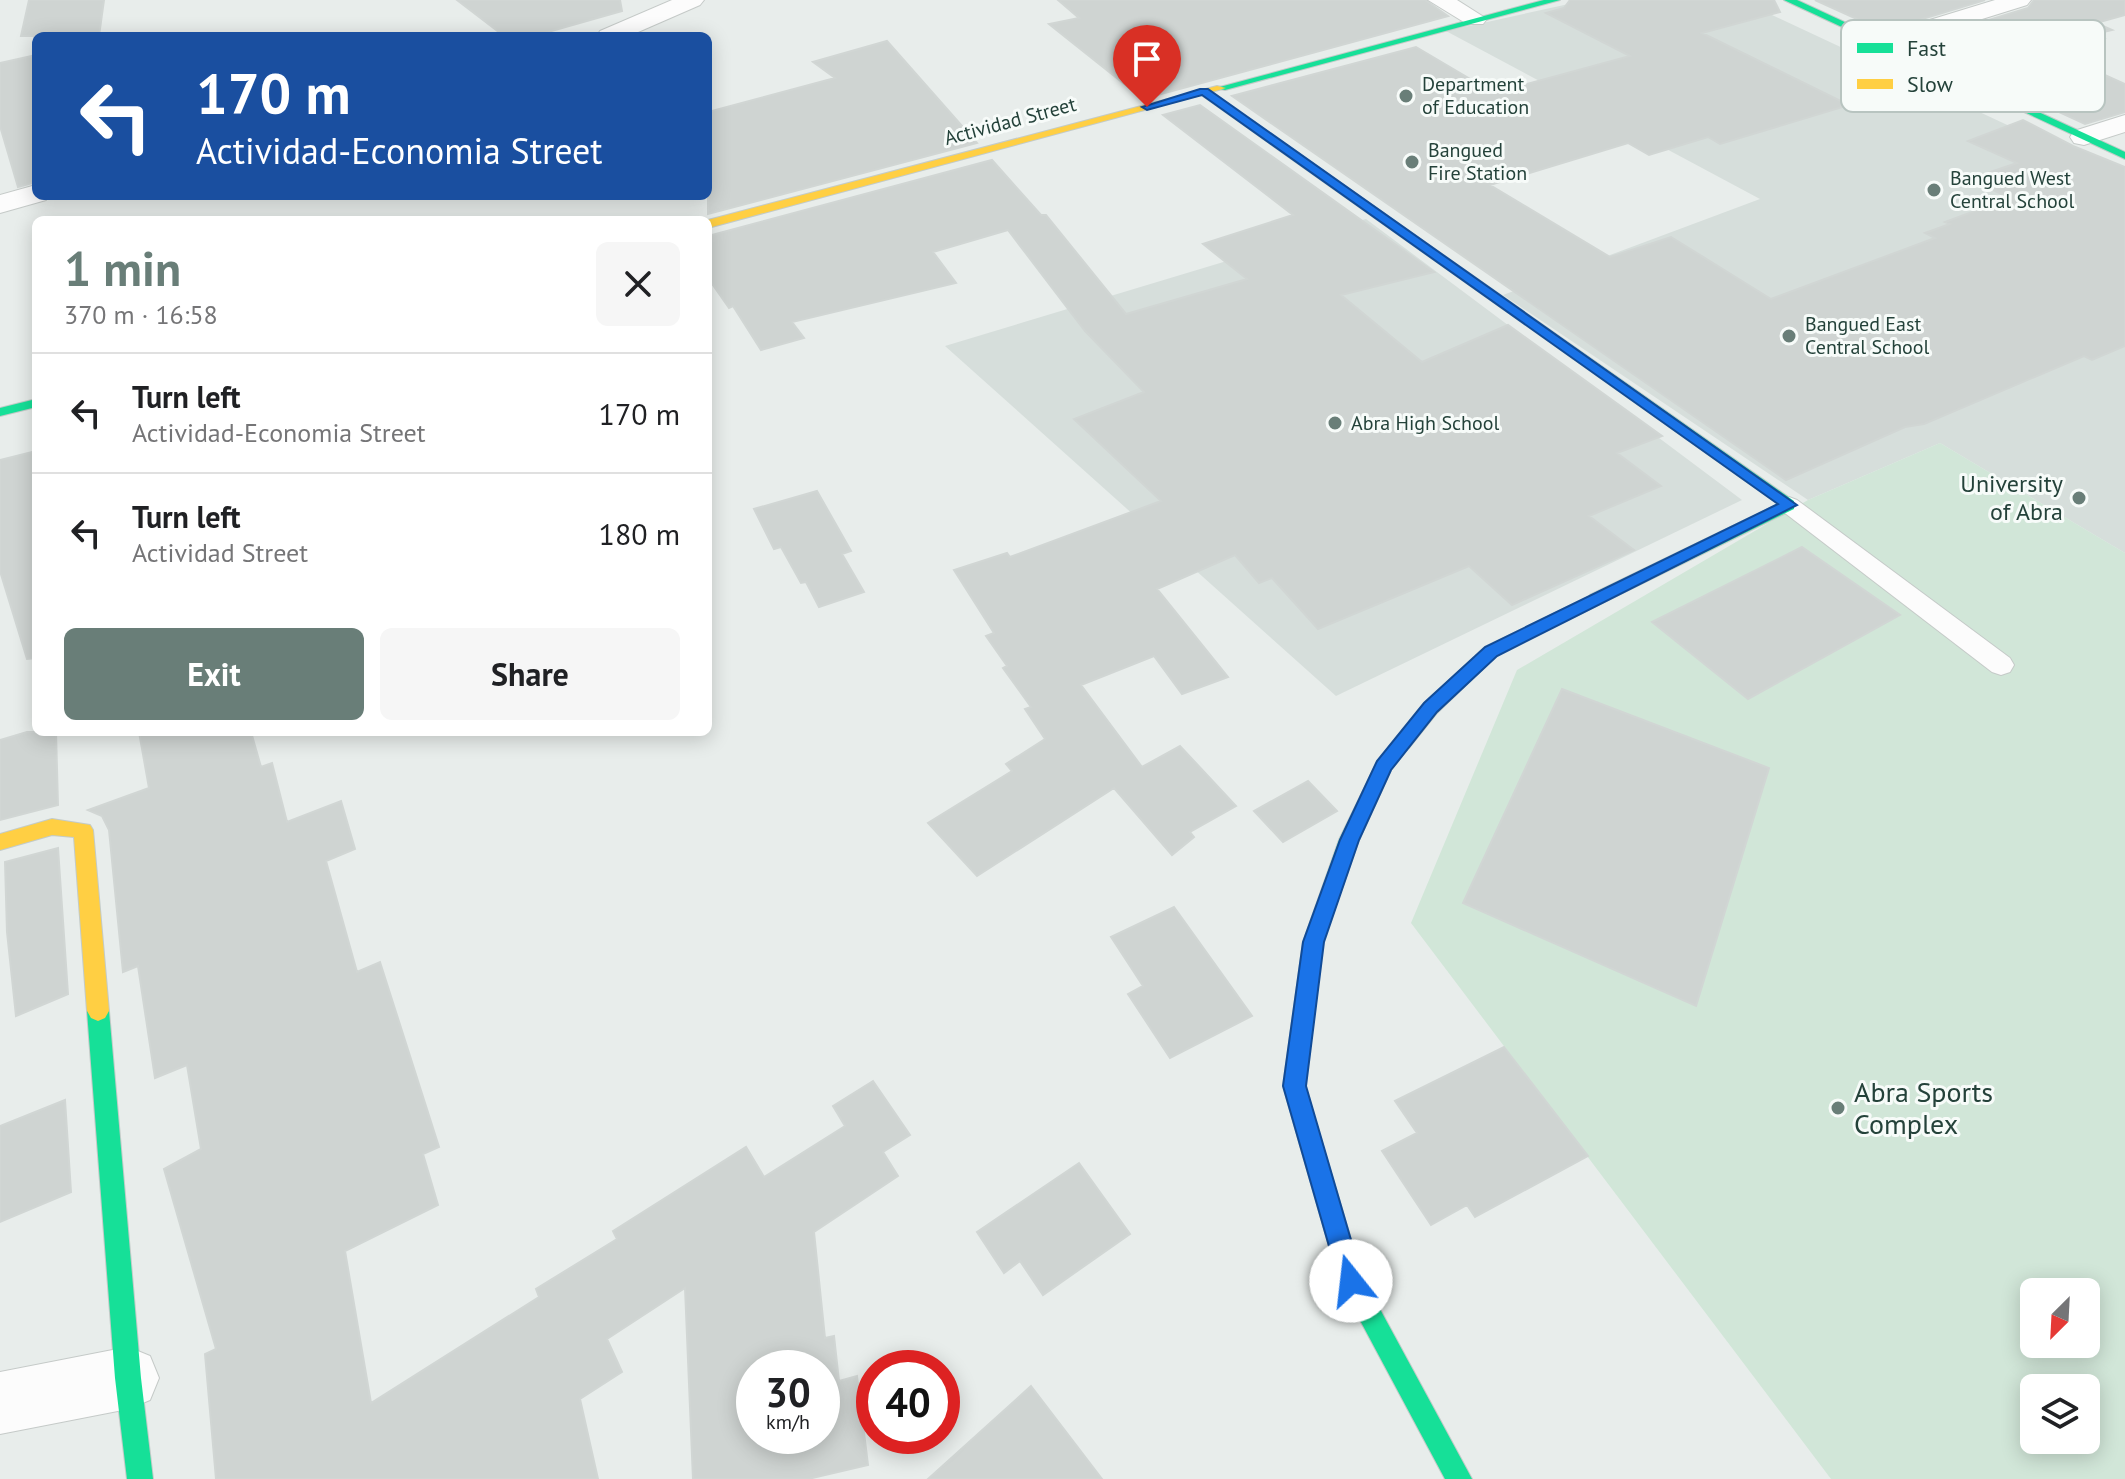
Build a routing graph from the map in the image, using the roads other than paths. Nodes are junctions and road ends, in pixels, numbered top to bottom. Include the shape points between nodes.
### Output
1 (692, 0) edge
2 (1440, 0) edge
3 (1555, 0) edge
4 (1789, 0) edge
5 (2019, 0) edge
6 (1475, 19) junction
7 (1954, 20) edge
8 (1841, 25) edge
9 (618, 32) edge
10 (1204, 92) junction
11 (2030, 112) edge
12 (2125, 123) edge
13 (2084, 137) junction
14 (2125, 156) edge
15 (32, 195) edge
16 (0, 204) edge
17 (712, 223) edge
18 (32, 404) edge
19 (0, 412) edge
20 (1789, 505) junction
21 (2001, 665) dead end
22 (0, 842) edge
23 (128, 1378) junction
24 (0, 1403) edge
25 (140, 1479) edge
26 (1459, 1479) edge

1 - 9 street
2 - 6 street
3 - 6 street, Actividad Street
4 - 8 street
5 - 7 street
6 - 10 street, Actividad Street
10 - 17 street, Actividad Street
10 - 20 street
11 - 13 street
12 - 13 street
13 - 14 street
15 - 16 street
18 - 19 street
20 - 21 lane
20 - 26 street via 1491,651 1431,708 1384,766 1349,840 1313,942 1294,1086 1351,1281
22 - 23 street via 50,827 83,830
23 - 24 street
23 - 25 street

